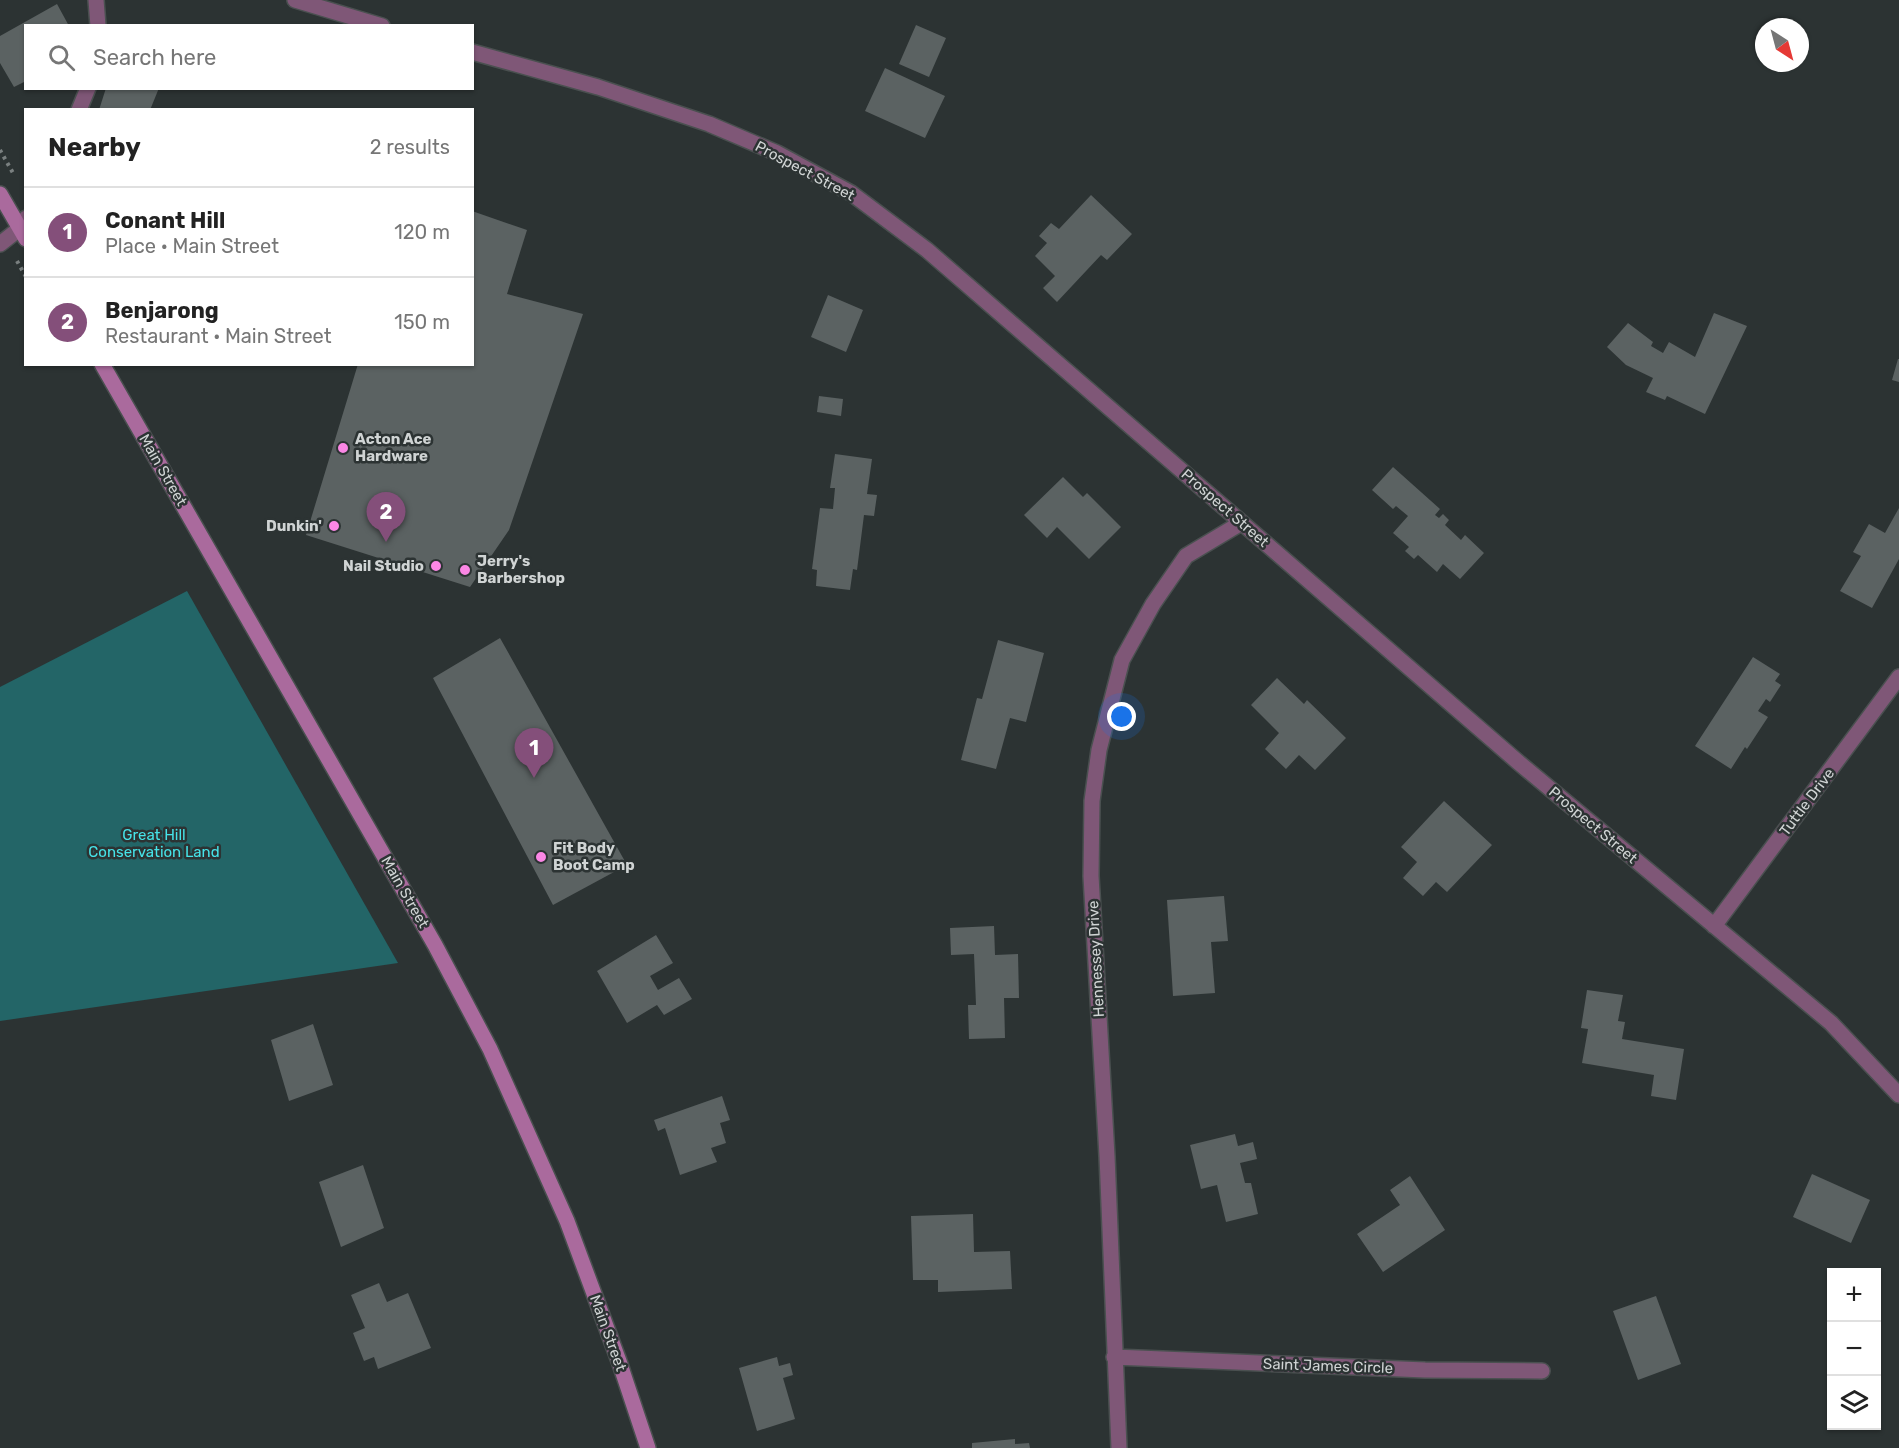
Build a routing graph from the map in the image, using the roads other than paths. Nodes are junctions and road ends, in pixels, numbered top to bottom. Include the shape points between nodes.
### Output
1 (96, 0) edge
2 (295, 0) edge
3 (98, 24) edge
4 (375, 24) edge
5 (474, 53) edge
6 (87, 90) edge
7 (80, 108) edge
8 (0, 194) edge
9 (23, 229) edge
10 (0, 244) edge
11 (103, 366) edge
12 (1241, 523) junction
13 (1899, 677) edge
14 (1714, 926) junction
15 (1899, 1095) edge
16 (1114, 1357) junction
17 (1542, 1371) dead end
18 (648, 1448) edge
19 (1119, 1448) edge

1 - 3 street
2 - 4 street
5 - 12 street, Prospect Street via 710,124 777,153 851,193 927,250
6 - 7 street
8 - 9 main road
9 - 10 street
11 - 18 main road, Main Street via 435,945 490,1049 567,1221
12 - 14 street, Prospect Street
12 - 16 street, Hennessey Drive via 1186,556 1152,604 1122,660 1099,750 1092,801 1091,876
13 - 14 street, Tuttle Drive
14 - 15 street, Prospect Street via 1831,1023
16 - 17 street, Saint James Circle
16 - 19 street, Hennessey Drive

